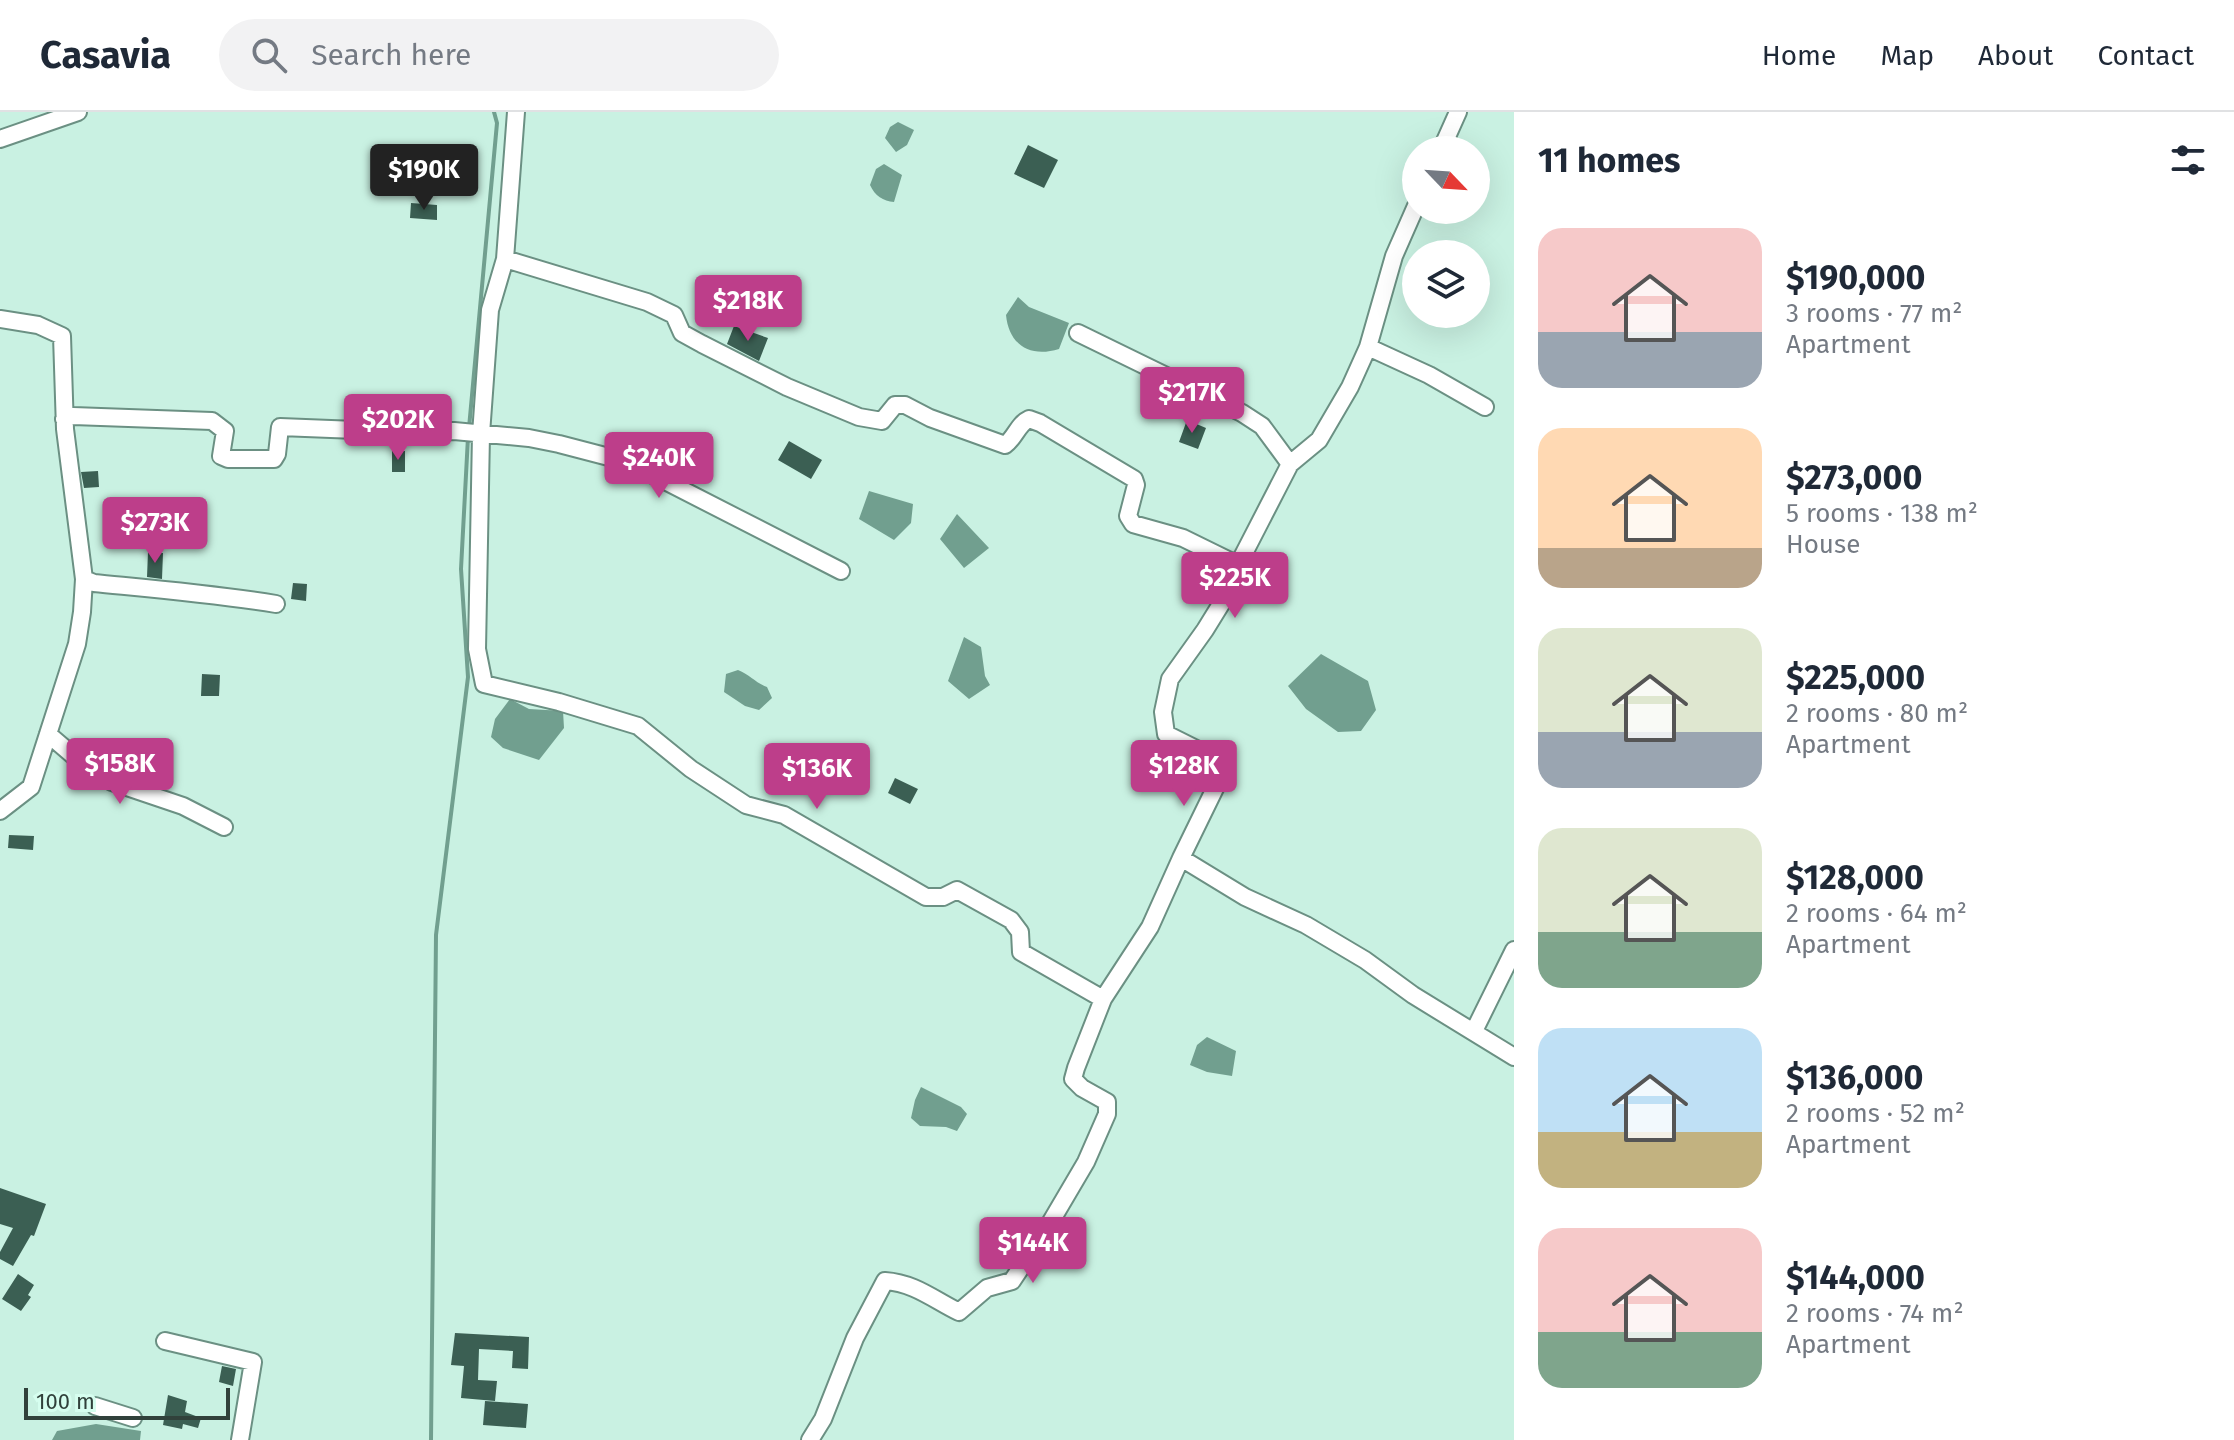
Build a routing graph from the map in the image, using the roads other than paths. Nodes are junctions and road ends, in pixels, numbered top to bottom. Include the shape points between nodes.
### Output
1 (78, 112) edge
2 (516, 112) edge
3 (1458, 112) edge
4 (1447, 136) edge
5 (0, 139) edge
6 (1408, 224) edge
7 (505, 259) junction
8 (0, 319) edge
9 (1078, 333) dead end
10 (1368, 347) junction
11 (1485, 407) dead end
12 (64, 419) junction
13 (473, 433) junction
14 (1290, 464) junction
15 (1238, 565) junction
16 (841, 571) dead end
17 (84, 579) junction
18 (276, 604) dead end
19 (48, 734) junction
20 (0, 811) edge
21 (224, 827) dead end
22 (1181, 858) junction
23 (1514, 950) edge
24 (1103, 999) junction
25 (1474, 1031) junction
26 (1514, 1057) edge
27 (165, 1341) dead end
28 (95, 1406) dead end
29 (133, 1418) dead end
30 (240, 1440) edge
31 (810, 1440) edge

1 - 5 street
2 - 7 street
3 - 4 street
6 - 10 street
7 - 13 street via 490,310
7 - 15 street via 647,302 674,315 682,333 702,344 859,417 882,421 895,405 905,405 1005,445 1022,422 1040,423 1134,479 1128,516 1133,524 1183,538
8 - 12 street via 38,325 62,336
9 - 14 street via 1262,426
10 - 11 street
10 - 14 street via 1319,440
12 - 13 street via 212,421 225,431 221,456 228,459 274,459 280,427
12 - 17 street
13 - 16 street via 529,438 628,462
13 - 24 street via 477,649 484,684 638,726 746,805 784,815 926,897 957,890 1011,920 1020,932 1021,952
14 - 15 street
15 - 22 street via 1226,596 1170,679 1165,701 1166,734 1218,760 1222,774
17 - 18 street
17 - 19 street via 77,644
19 - 20 street via 31,787
19 - 21 street via 112,782 183,806
22 - 24 street via 1150,927
22 - 25 street via 1245,897 1306,925
23 - 25 street
24 - 31 street via 1073,1079 1107,1102 1107,1114 1046,1230 1012,1281 987,1288 959,1312 922,1290 885,1281
25 - 26 street
27 - 30 street via 253,1362
28 - 29 street

